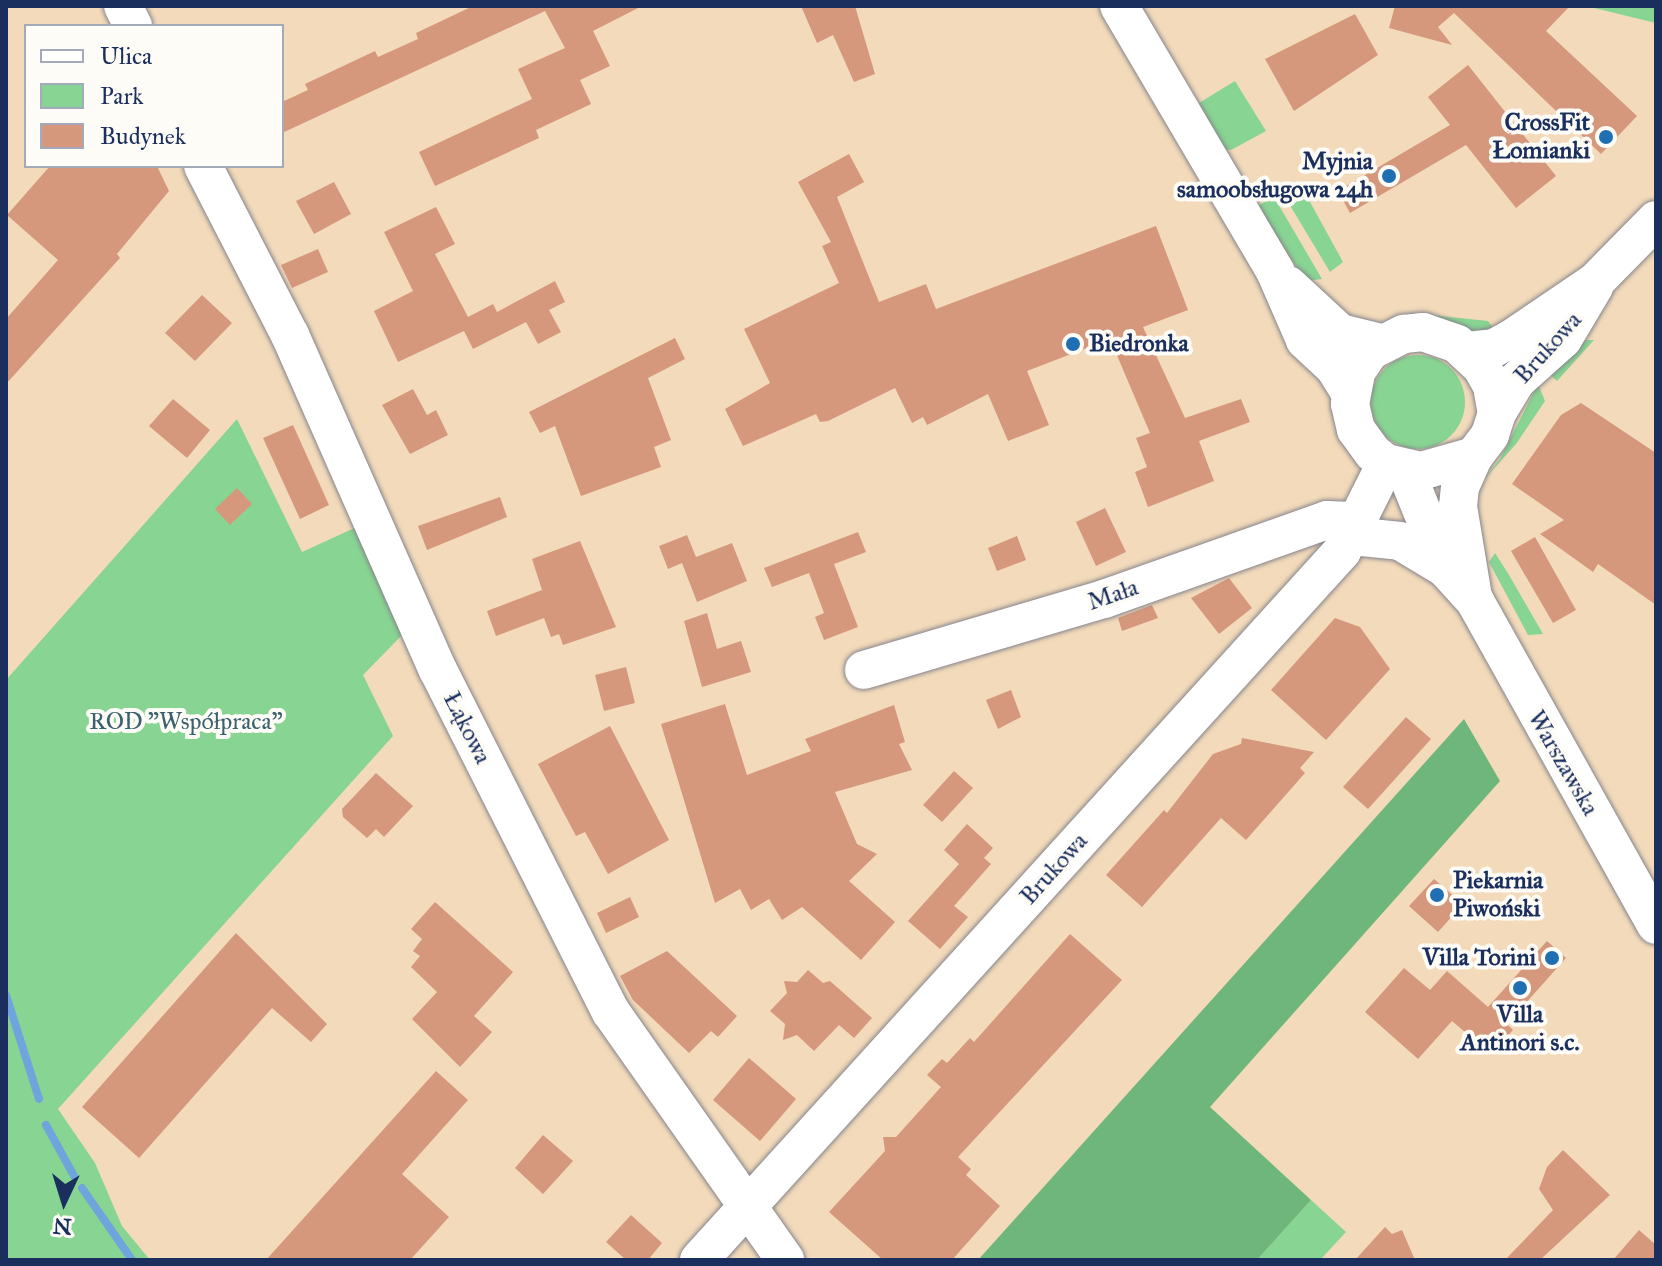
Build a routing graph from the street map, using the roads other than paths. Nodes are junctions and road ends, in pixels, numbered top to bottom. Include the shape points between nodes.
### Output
1 (123, 6) edge
2 (1119, 6) edge
3 (132, 24) edge
4 (204, 168) edge
5 (1656, 220) edge
6 (1275, 271) junction
7 (1595, 282) junction
8 (1381, 343) junction
9 (1466, 351) junction
10 (1350, 393) junction
11 (1497, 413) junction
12 (1474, 456) junction
13 (1395, 466) junction
14 (1356, 528) junction
15 (1445, 568) junction
16 (1474, 600) junction
17 (864, 670) dead end
18 (1655, 921) edge
19 (746, 1208) junction
20 (699, 1260) edge
21 (785, 1260) edge

1 - 3 street
2 - 6 street
4 - 19 street, Łąkowa via 290,335 438,670 611,1012
5 - 7 street, Brukowa
6 - 8 street via 1340,333
6 - 10 street via 1305,340 1334,367
7 - 9 street, Brukowa via 1511,339 1494,348
7 - 11 street, Brukowa via 1572,327 1516,381
8 - 9 street via 1423,332
8 - 10 street via 1356,372
9 - 11 street via 1492,386
10 - 13 street via 1356,430
11 - 12 street via 1490,435
12 - 13 street via 1446,467
12 - 16 street, Warszawska via 1458,506
13 - 14 street, Brukowa
13 - 15 street, Warszawska
14 - 15 street, Warszawska via 1400,541
14 - 17 street, Mała via 1327,520 1104,599
14 - 19 street, Brukowa
15 - 16 street, Warszawska
16 - 18 street, Warszawska
19 - 20 street, Brukowa
19 - 21 street, Łąkowa

